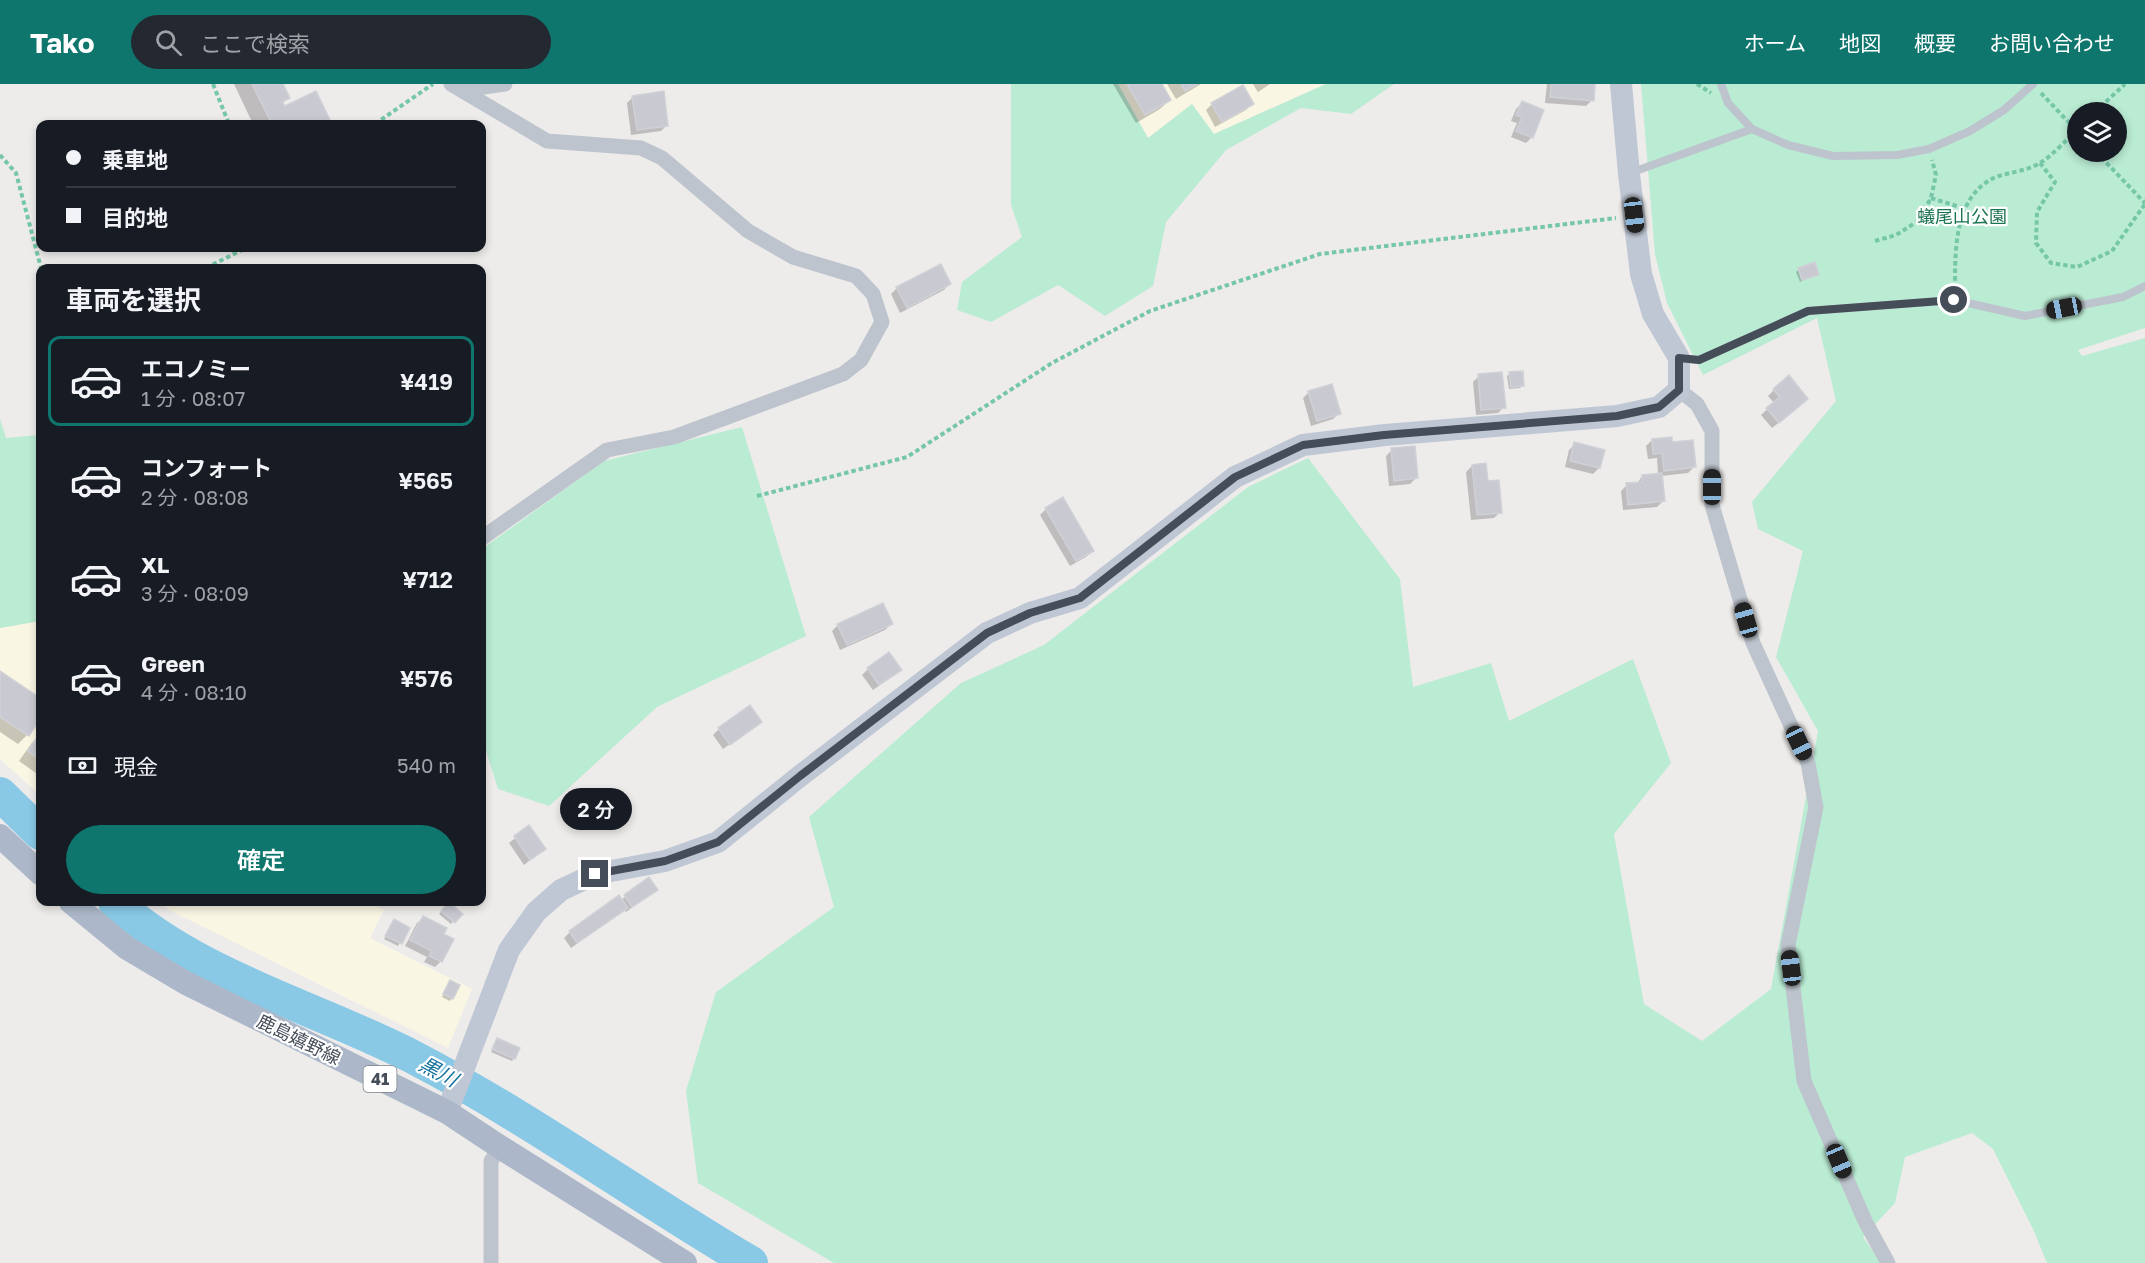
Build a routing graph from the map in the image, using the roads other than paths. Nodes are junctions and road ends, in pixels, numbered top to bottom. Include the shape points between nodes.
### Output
1 (505, 84) edge
2 (1622, 84) edge
3 (1721, 84) edge
4 (2033, 84) edge
5 (457, 87) edge
6 (1752, 129) junction
7 (1629, 174) junction
8 (2145, 286) edge
9 (1679, 358) junction
10 (1679, 390) junction
11 (486, 535) edge
12 (0, 836) edge
13 (36, 869) edge
14 (78, 906) edge
15 (447, 1112) junction
16 (500, 1147) junction
17 (491, 1263) edge
18 (685, 1263) edge
19 (1888, 1263) edge

1 - 5 street
2 - 7 street
3 - 6 lane via 1728,103
4 - 6 lane via 2004,110 1970,130 1929,149 1897,155 1833,156
5 - 11 street via 547,141 641,148 662,158 748,231 793,257 856,276 873,294 882,322 861,360 843,374 674,437 607,450
6 - 7 lane
7 - 9 street via 1641,274 1653,314
8 - 9 lane via 2123,297 2025,316 1954,300 1808,311 1699,360
9 - 10 street
10 - 15 street via 1659,407 1617,416 1303,445 1235,477 1080,598 1030,613 987,633 718,842 665,861 595,874 561,890 536,912 509,950
10 - 19 street via 1696,404 1712,431 1712,505 1753,643 1808,763 1816,807 1788,945 1804,1081 1865,1221
12 - 13 main road
14 - 15 main road, 鹿島嬉野線 / 41 via 127,948 186,983
15 - 16 main road, 鹿島嬉野線 / 41
16 - 17 street via 491,1161
16 - 18 main road, 鹿島嬉野線 / 41

